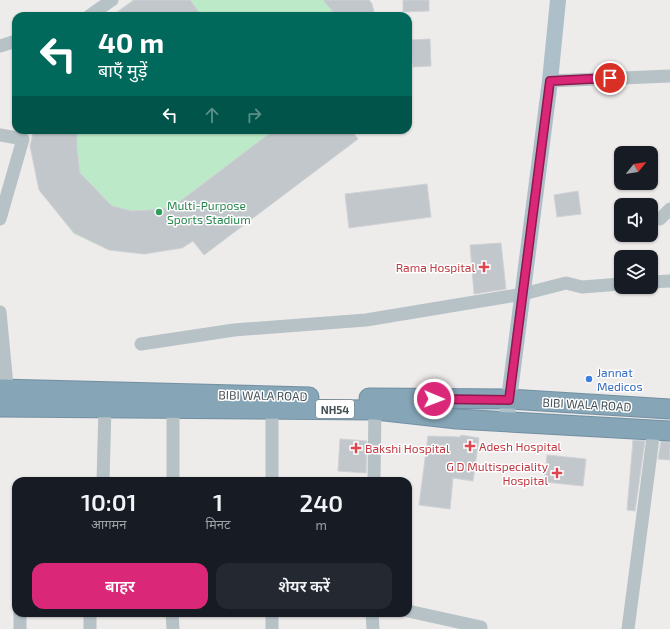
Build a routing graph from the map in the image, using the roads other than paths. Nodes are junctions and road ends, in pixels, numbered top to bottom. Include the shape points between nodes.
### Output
1 (112, 0) edge
2 (558, 0) edge
3 (95, 12) edge
4 (12, 42) edge
5 (0, 46) edge
6 (670, 76) edge
7 (550, 81) junction
8 (0, 135) edge
9 (670, 209) edge
10 (0, 219) edge
11 (660, 219) dead end
12 (670, 281) edge
13 (658, 282) edge
14 (614, 285) edge
15 (523, 294) junction
16 (0, 312) edge
17 (141, 344) dead end
18 (4, 389) edge
19 (509, 400) junction
20 (375, 404) junction
21 (5, 407) edge
22 (105, 408) junction
23 (173, 409) junction
24 (272, 409) junction
25 (670, 409) edge
26 (506, 422) junction
27 (662, 430) edge
28 (103, 477) edge
29 (173, 477) edge
30 (272, 477) edge
31 (374, 477) edge
32 (412, 612) edge
33 (20, 617) edge
34 (90, 617) edge
35 (172, 617) edge
36 (272, 617) edge
37 (372, 617) edge
38 (483, 628) edge
39 (20, 629) edge
40 (90, 629) edge
41 (173, 629) edge
42 (272, 629) edge
43 (373, 629) edge
44 (628, 629) edge

1 - 3 street
2 - 7 main road
4 - 5 street
6 - 7 street
7 - 15 main road
8 - 10 street via 22,139
9 - 11 street
12 - 13 street
14 - 15 street via 582,287 566,283
15 - 17 street via 366,320 234,330
15 - 19 main road
16 - 18 street
18 - 20 highway, BIBI WALA ROAD / NH54
18 - 21 street
19 - 20 highway, BIBI WALA ROAD / NH54
19 - 25 highway, BIBI WALA ROAD / NH54
19 - 26 main road
20 - 24 highway, NH54
20 - 26 highway, NH54 via 457,419
20 - 31 street
21 - 22 highway, NH54
22 - 23 highway, NH54
22 - 28 street
23 - 24 highway, NH54
23 - 29 street
24 - 30 street
26 - 27 highway, NH54
27 - 44 street
32 - 38 street
33 - 39 street
34 - 40 street
35 - 41 street
36 - 42 street
37 - 43 street

